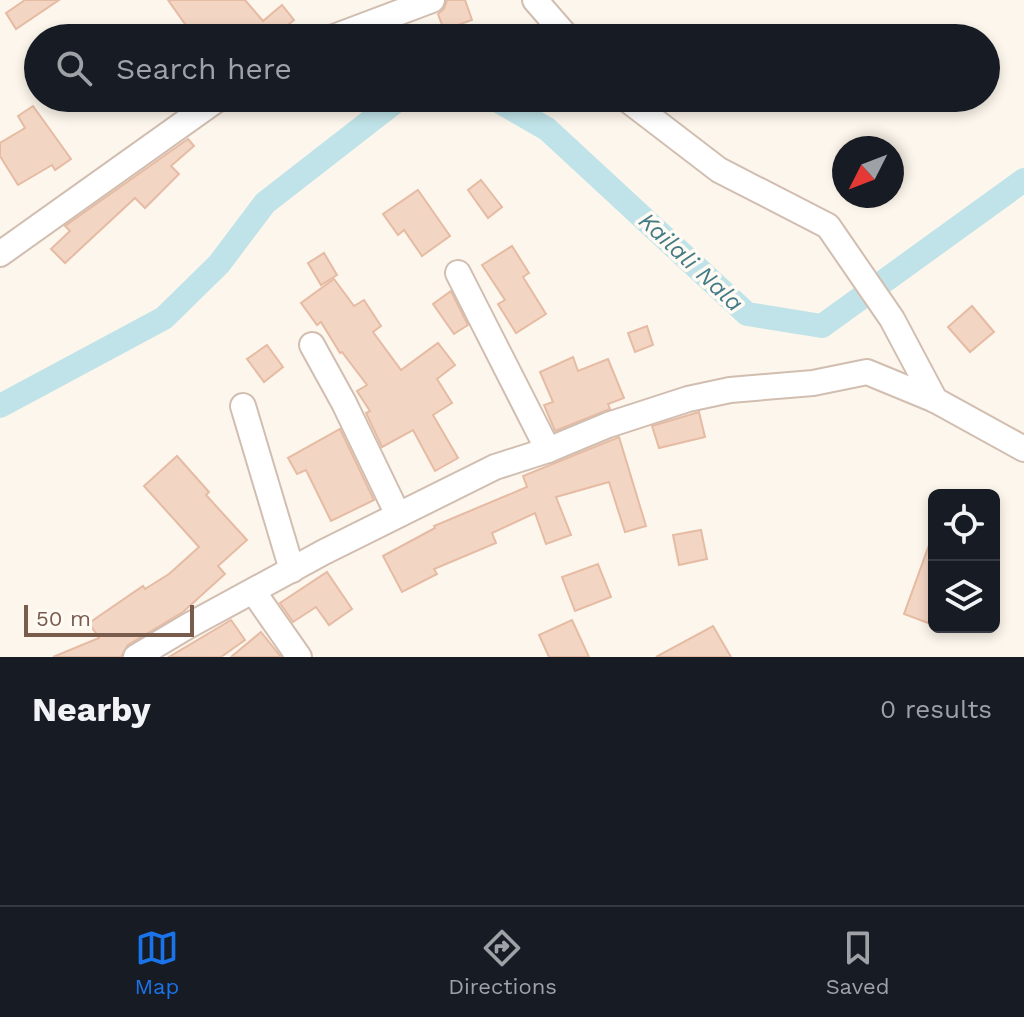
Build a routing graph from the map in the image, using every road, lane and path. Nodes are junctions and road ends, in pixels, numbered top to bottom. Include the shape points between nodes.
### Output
1 (432, 0) edge
2 (535, 0) edge
3 (368, 24) edge
4 (556, 24) edge
5 (199, 112) edge
6 (643, 112) edge
7 (0, 254) edge
8 (458, 273) dead end
9 (312, 345) dead end
10 (935, 400) junction
11 (243, 406) dead end
12 (1024, 449) edge
13 (548, 450) junction
14 (398, 515) junction
15 (292, 570) junction
16 (253, 591) junction
17 (136, 657) edge
18 (299, 657) edge

1 - 3 street
2 - 4 street
5 - 7 street
6 - 10 street via 719,170 828,226 892,319
8 - 13 street
9 - 14 street
10 - 12 street
10 - 13 street via 867,372 688,399
11 - 15 street
13 - 14 street via 495,467
14 - 15 street
15 - 16 street
16 - 17 street
16 - 18 street

